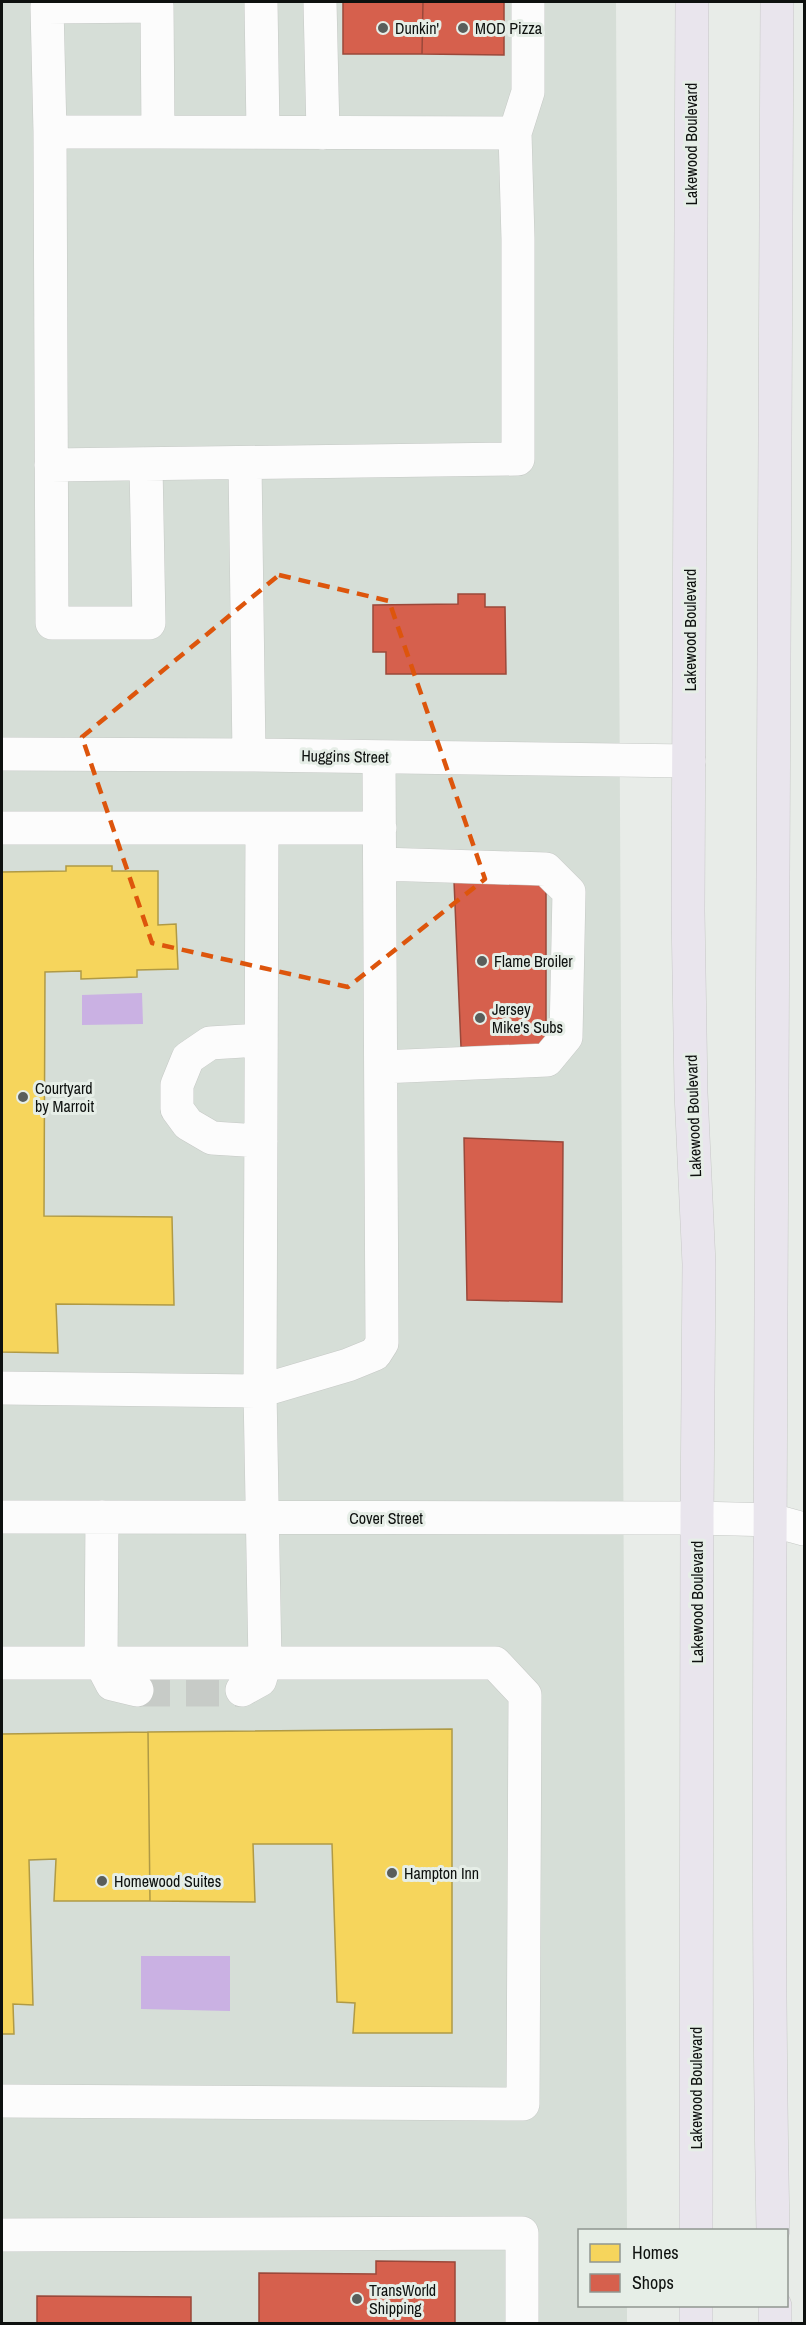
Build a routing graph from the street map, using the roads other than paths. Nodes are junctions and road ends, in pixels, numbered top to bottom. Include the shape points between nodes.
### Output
1 (261, 2) edge
2 (320, 2) edge
3 (528, 2) edge
4 (692, 2) edge
5 (777, 2) edge
6 (50, 132) junction
7 (158, 132) junction
8 (263, 132) junction
9 (324, 133) junction
10 (514, 133) junction
11 (245, 463) junction
12 (51, 465) junction
13 (146, 465) junction
14 (2, 754) edge
15 (249, 755) junction
16 (379, 757) junction
17 (689, 761) junction
18 (2, 828) edge
19 (262, 828) junction
20 (380, 828) junction
21 (380, 864) junction
22 (261, 1040) junction
23 (381, 1067) junction
24 (261, 1141) junction
25 (2, 1388) edge
26 (260, 1391) junction
27 (804, 1506) edge
28 (2, 1517) edge
29 (102, 1517) junction
30 (263, 1517) junction
31 (697, 1518) junction
32 (771, 1520) junction
33 (804, 1528) edge
34 (2, 1663) edge
35 (101, 1663) junction
36 (265, 1663) junction
37 (137, 1690) tunnel mouth
38 (242, 1690) tunnel mouth
39 (2, 2101) edge
40 (696, 2229) edge
41 (773, 2229) edge
42 (2, 2235) edge
43 (696, 2307) edge
44 (775, 2307) edge
45 (522, 2324) edge
46 (696, 2324) edge
47 (775, 2324) edge

1 - 8 street
2 - 9 street
3 - 10 street via 528,92
4 - 17 main road, Lakewood Boulevard
5 - 32 main road
6 - 7 street
6 - 7 street via 47,7 157,6
6 - 12 street
7 - 8 street
8 - 9 street
9 - 10 street
10 - 11 street via 518,459
11 - 13 street
11 - 15 street
12 - 13 street
12 - 13 street via 52,623 149,623
14 - 15 street, Huggins Street
15 - 16 street, Huggins Street
16 - 17 street, Huggins Street
16 - 20 street
17 - 31 main road, Lakewood Boulevard via 691,1081 699,1264
18 - 19 street
19 - 20 street
19 - 22 street
20 - 21 street
21 - 23 street
21 - 23 street via 546,869 569,892 566,1037 547,1060
22 - 24 street
22 - 24 street via 210,1043 188,1058 177,1084 177,1109 188,1124 212,1138
23 - 26 street via 382,1343 375,1354 348,1365
24 - 26 street
25 - 26 street
26 - 30 street
27 - 32 street
28 - 29 street, Cover Street
29 - 30 street, Cover Street
29 - 35 street
30 - 31 street, Cover Street
30 - 36 street
31 - 32 street, Cover Street
31 - 40 main road, Lakewood Boulevard
32 - 33 street
32 - 41 main road
34 - 35 street
35 - 36 street
35 - 37 street via 112,1684
36 - 38 street via 260,1680
36 - 39 street via 495,1663 525,1695 523,2104
42 - 45 street via 522,2233
43 - 46 main road
44 - 47 main road

